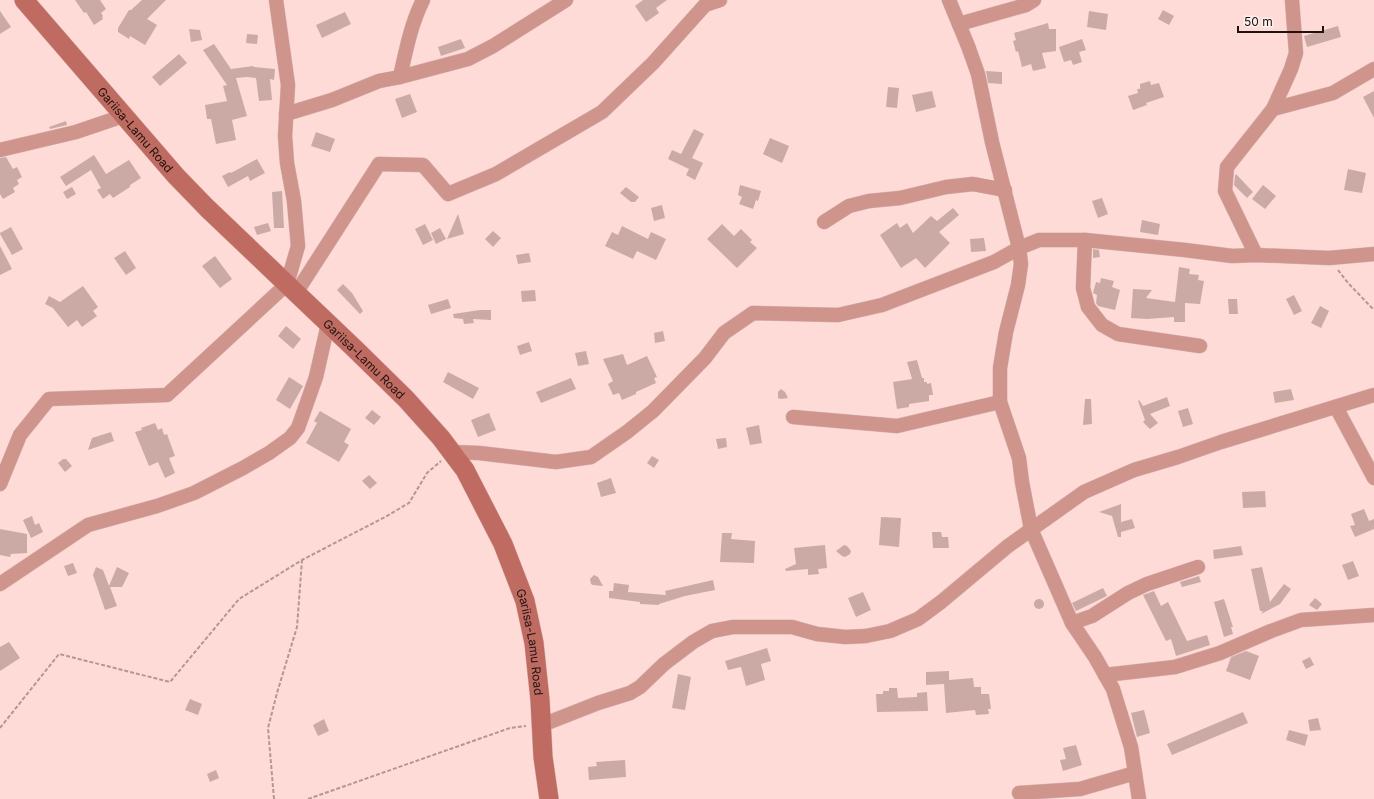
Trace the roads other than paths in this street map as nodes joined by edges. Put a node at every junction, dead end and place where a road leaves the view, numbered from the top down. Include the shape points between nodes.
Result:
1 (24, 0) edge
2 (276, 0) edge
3 (424, 0) edge
4 (566, 0) edge
5 (720, 0) edge
6 (949, 0) edge
7 (1034, 0) edge
8 (1292, 0) edge
9 (960, 24) junction
10 (1374, 69) edge
11 (400, 77) junction
12 (1273, 109) junction
13 (286, 114) junction
14 (123, 116) junction
15 (0, 150) edge
16 (1005, 190) junction
17 (824, 222) dead end
18 (1085, 240) junction
19 (1019, 248) junction
20 (1374, 254) edge
21 (1256, 255) junction
22 (292, 288) junction
23 (328, 324) junction
24 (1200, 346) dead end
25 (1374, 395) edge
26 (1000, 402) junction
27 (1336, 407) junction
28 (794, 416) dead end
29 (453, 452) junction
30 (1374, 478) edge
31 (0, 484) edge
32 (1031, 529) junction
33 (1198, 567) dead end
34 (0, 584) edge
35 (1374, 615) edge
36 (1072, 623) junction
37 (1105, 675) junction
38 (542, 725) junction
39 (1135, 773) junction
40 (1019, 793) dead end
41 (549, 799) edge
42 (1139, 799) edge

1 - 14 street, Gariisa-Lamu Road
2 - 13 street via 288,85
3 - 11 street via 409,36
4 - 11 street via 468,59
5 - 22 street via 705,5 653,63 602,112 496,174 448,194 423,165 379,164
6 - 9 street
7 - 9 street via 1026,5
8 - 12 street via 1296,53
9 - 16 street via 978,74
10 - 12 street via 1333,93
11 - 13 street via 379,81 332,100
12 - 21 street via 1227,167 1225,190
13 - 22 street via 284,136 298,246
14 - 15 street via 76,132
14 - 22 street, Gariisa-Lamu Road via 207,208
16 - 17 street via 973,184 946,187 849,206
16 - 19 street
18 - 19 street via 1039,240
18 - 21 street via 1232,256
18 - 24 street via 1083,288 1088,307 1102,325 1118,334
19 - 26 street via 1021,264 1018,286 1000,368
19 - 29 street via 994,262 882,305 838,315 753,313 724,333 705,358 653,412 591,457 556,462
20 - 21 street via 1329,258
22 - 23 street, Gariisa-Lamu Road
22 - 31 street via 167,395 49,399 20,435
23 - 29 street, Gariisa-Lamu Road via 406,399
23 - 34 street via 316,377 298,428 290,438 243,468 194,493 158,506 88,525
25 - 27 street
26 - 28 street via 897,426
26 - 32 street via 1019,458
27 - 30 street
27 - 32 street via 1134,470 1084,492
29 - 38 street, Gariisa-Lamu Road via 503,544 525,601 534,643
32 - 36 street
32 - 38 street via 924,615 890,631 845,637 817,634 792,627 733,627 712,631 693,642 630,693
33 - 36 street via 1147,584 1092,616
35 - 37 street via 1302,620 1220,653 1175,666
36 - 37 street
37 - 39 street via 1131,747
38 - 41 street, Gariisa-Lamu Road via 543,757
39 - 40 street via 1080,789
39 - 42 street

